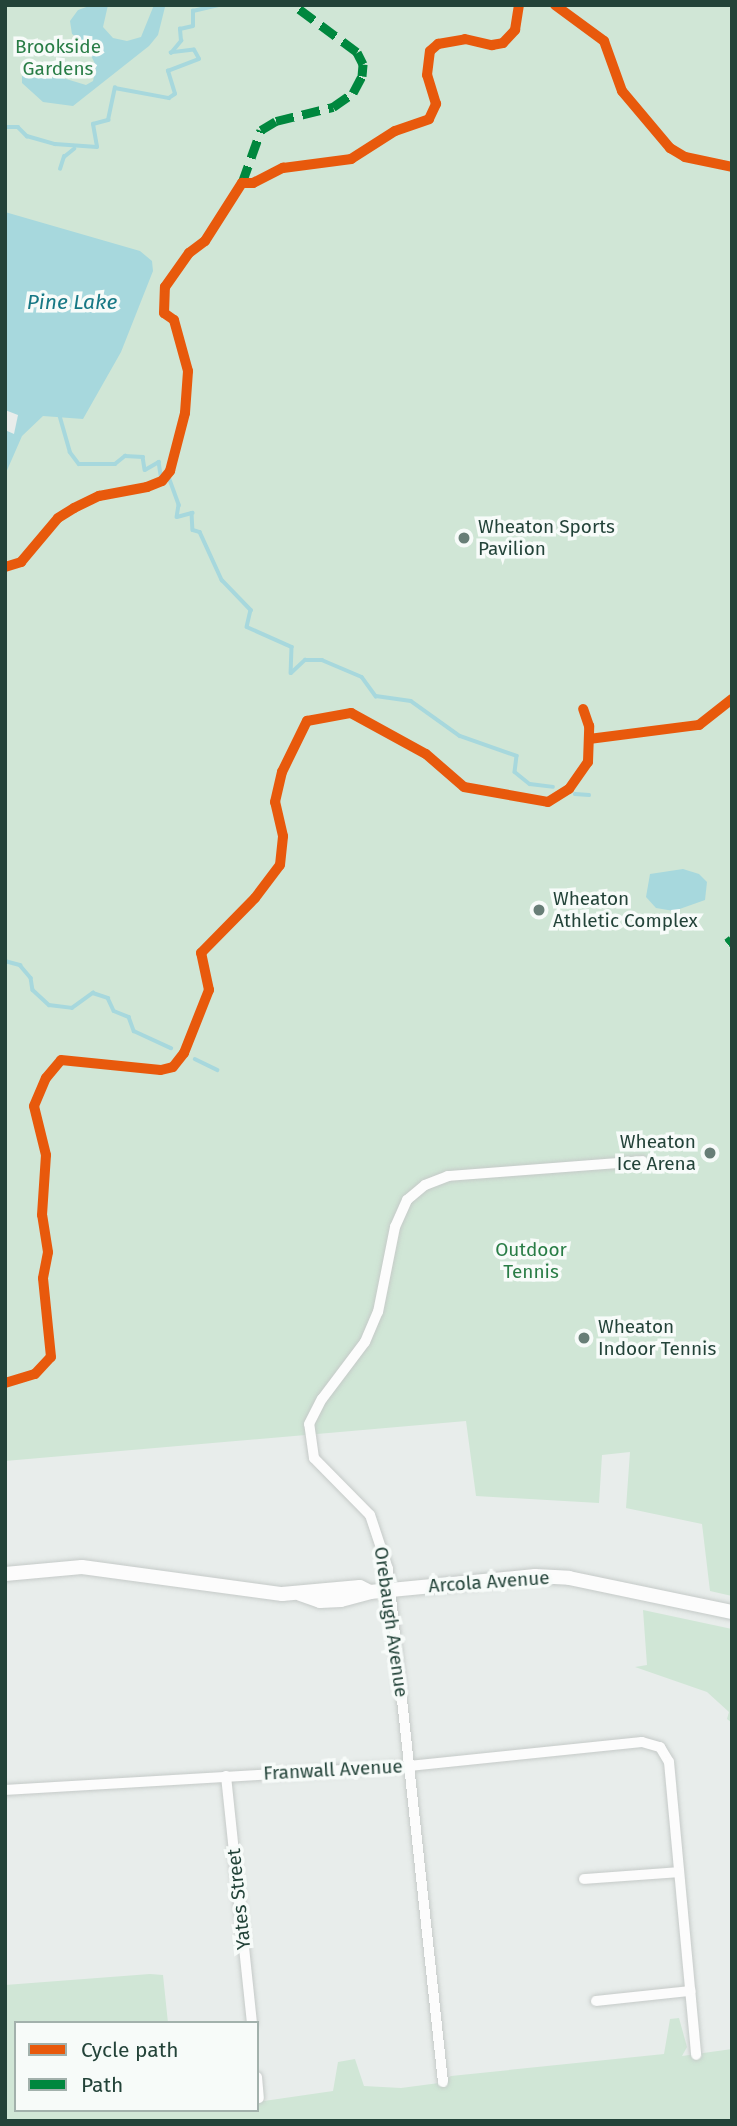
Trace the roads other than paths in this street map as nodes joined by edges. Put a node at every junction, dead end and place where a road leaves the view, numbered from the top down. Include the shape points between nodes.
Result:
1 (642, 1161) dead end
2 (5, 1574) edge
3 (391, 1590) junction
4 (732, 1612) edge
5 (409, 1766) junction
6 (226, 1776) junction
7 (5, 1790) edge
8 (679, 1872) junction
9 (584, 1879) dead end
10 (691, 1991) junction
11 (596, 2001) dead end
12 (252, 2021) edge
13 (696, 2055) dead end
14 (443, 2082) dead end

1 - 3 street, Orebaugh Avenue via 448,1176 425,1185 407,1200 396,1227 378,1312 365,1342 309,1424 314,1458 370,1515 382,1542
2 - 3 street, Arcola Avenue via 101,1568 300,1594 360,1587 370,1592
3 - 4 street, Arcola Avenue via 535,1576 569,1578
3 - 5 street, Orebaugh Avenue
5 - 6 street, Franwall Avenue
5 - 8 street, Franwall Avenue via 642,1742 660,1747 669,1762
5 - 14 street, Orebaugh Avenue
6 - 7 street, Franwall Avenue
6 - 12 street, Yates Street
8 - 9 street
8 - 10 street
10 - 11 street
10 - 13 street

